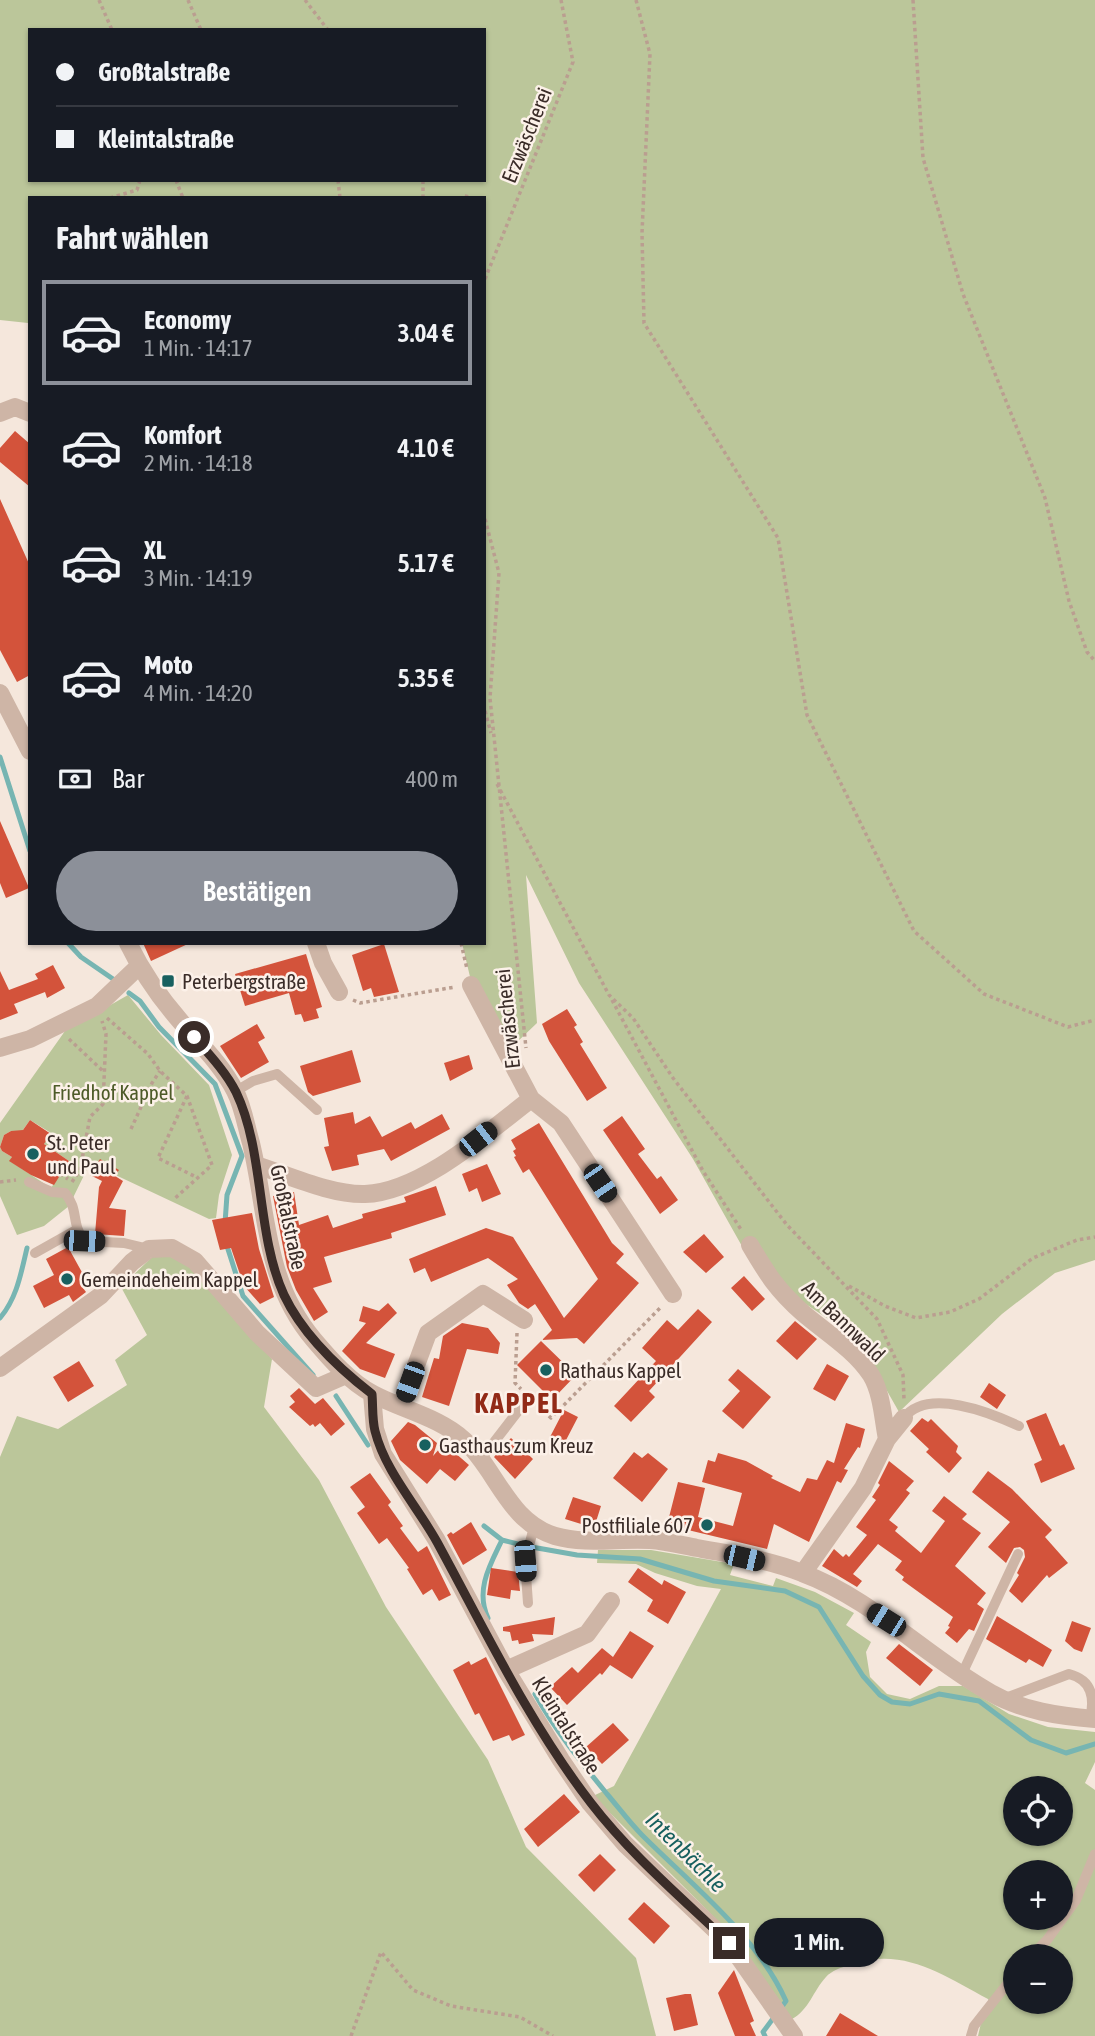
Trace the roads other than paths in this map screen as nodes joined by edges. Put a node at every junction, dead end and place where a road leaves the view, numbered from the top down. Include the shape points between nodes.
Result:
1 (28, 412) edge
2 (0, 413) edge
3 (0, 693) edge
4 (28, 746) edge
5 (129, 945) edge
6 (317, 945) edge
7 (139, 966) junction
8 (471, 985) road end
9 (339, 992) road end
10 (0, 1048) edge
11 (236, 1091) junction
12 (531, 1099) junction
13 (317, 1110) dead end
14 (256, 1165) junction
15 (29, 1182) dead end
16 (76, 1230) junction
17 (750, 1245) road end
18 (149, 1249) junction
19 (35, 1253) dead end
20 (673, 1294) road end
21 (524, 1320) road end
22 (0, 1368) edge
23 (335, 1379) junction
24 (372, 1394) junction
25 (529, 1397) road end
26 (401, 1406) junction
27 (904, 1418) joint
28 (1019, 1426) dead end
29 (887, 1439) junction
30 (481, 1459) junction
31 (532, 1535) junction
32 (1018, 1554) dead end
33 (803, 1573) junction
34 (611, 1601) dead end
35 (527, 1603) dead end
36 (506, 1670) junction
37 (962, 1674) junction
38 (1003, 1699) junction
39 (1093, 1719) edge
40 (1095, 1854) edge
41 (1043, 1944) edge
42 (1003, 1989) edge
43 (790, 2030) edge
44 (971, 2036) edge

1 - 2 street via 15,407
3 - 4 street
5 - 7 street, Großtalstraße
6 - 9 street
7 - 10 street via 97,1006 30,1039
7 - 11 street, Großtalstraße
8 - 12 street
11 - 13 lane via 277,1074
11 - 14 street, Großtalstraße
12 - 14 street via 461,1153 400,1187 366,1194 348,1192
12 - 20 street via 561,1123
14 - 23 street, Großtalstraße via 282,1292
15 - 16 lane via 65,1193
16 - 18 lane via 84,1241
16 - 19 lane
17 - 29 street, Am Bannwald via 772,1282 872,1376
18 - 22 street via 100,1296
18 - 23 street via 172,1248 195,1261 257,1333 316,1388
21 - 26 street via 483,1294 450,1317 428,1333
23 - 24 street, Großtalstraße
24 - 26 street, Großtalstraße
24 - 36 street, Kleintalstraße via 383,1454 436,1539
25 - 30 lane
26 - 30 street, Großtalstraße via 443,1425 464,1439
27 - 28 lane via 910,1410 928,1405 960,1405
27 - 29 street
29 - 33 street via 863,1488
30 - 31 street, Großtalstraße
31 - 33 street, Großtalstraße via 651,1540
31 - 35 lane via 525,1559
32 - 37 lane
33 - 37 street, Großtalstraße via 886,1620
34 - 36 street via 587,1634
36 - 43 street, Kleintalstraße via 590,1802 625,1844 729,1943
37 - 38 street, Großtalstraße
38 - 39 street, Großtalstraße via 1056,1716
38 - 39 lane via 1069,1674 1091,1688
40 - 41 lane via 1076,1900
42 - 44 lane

